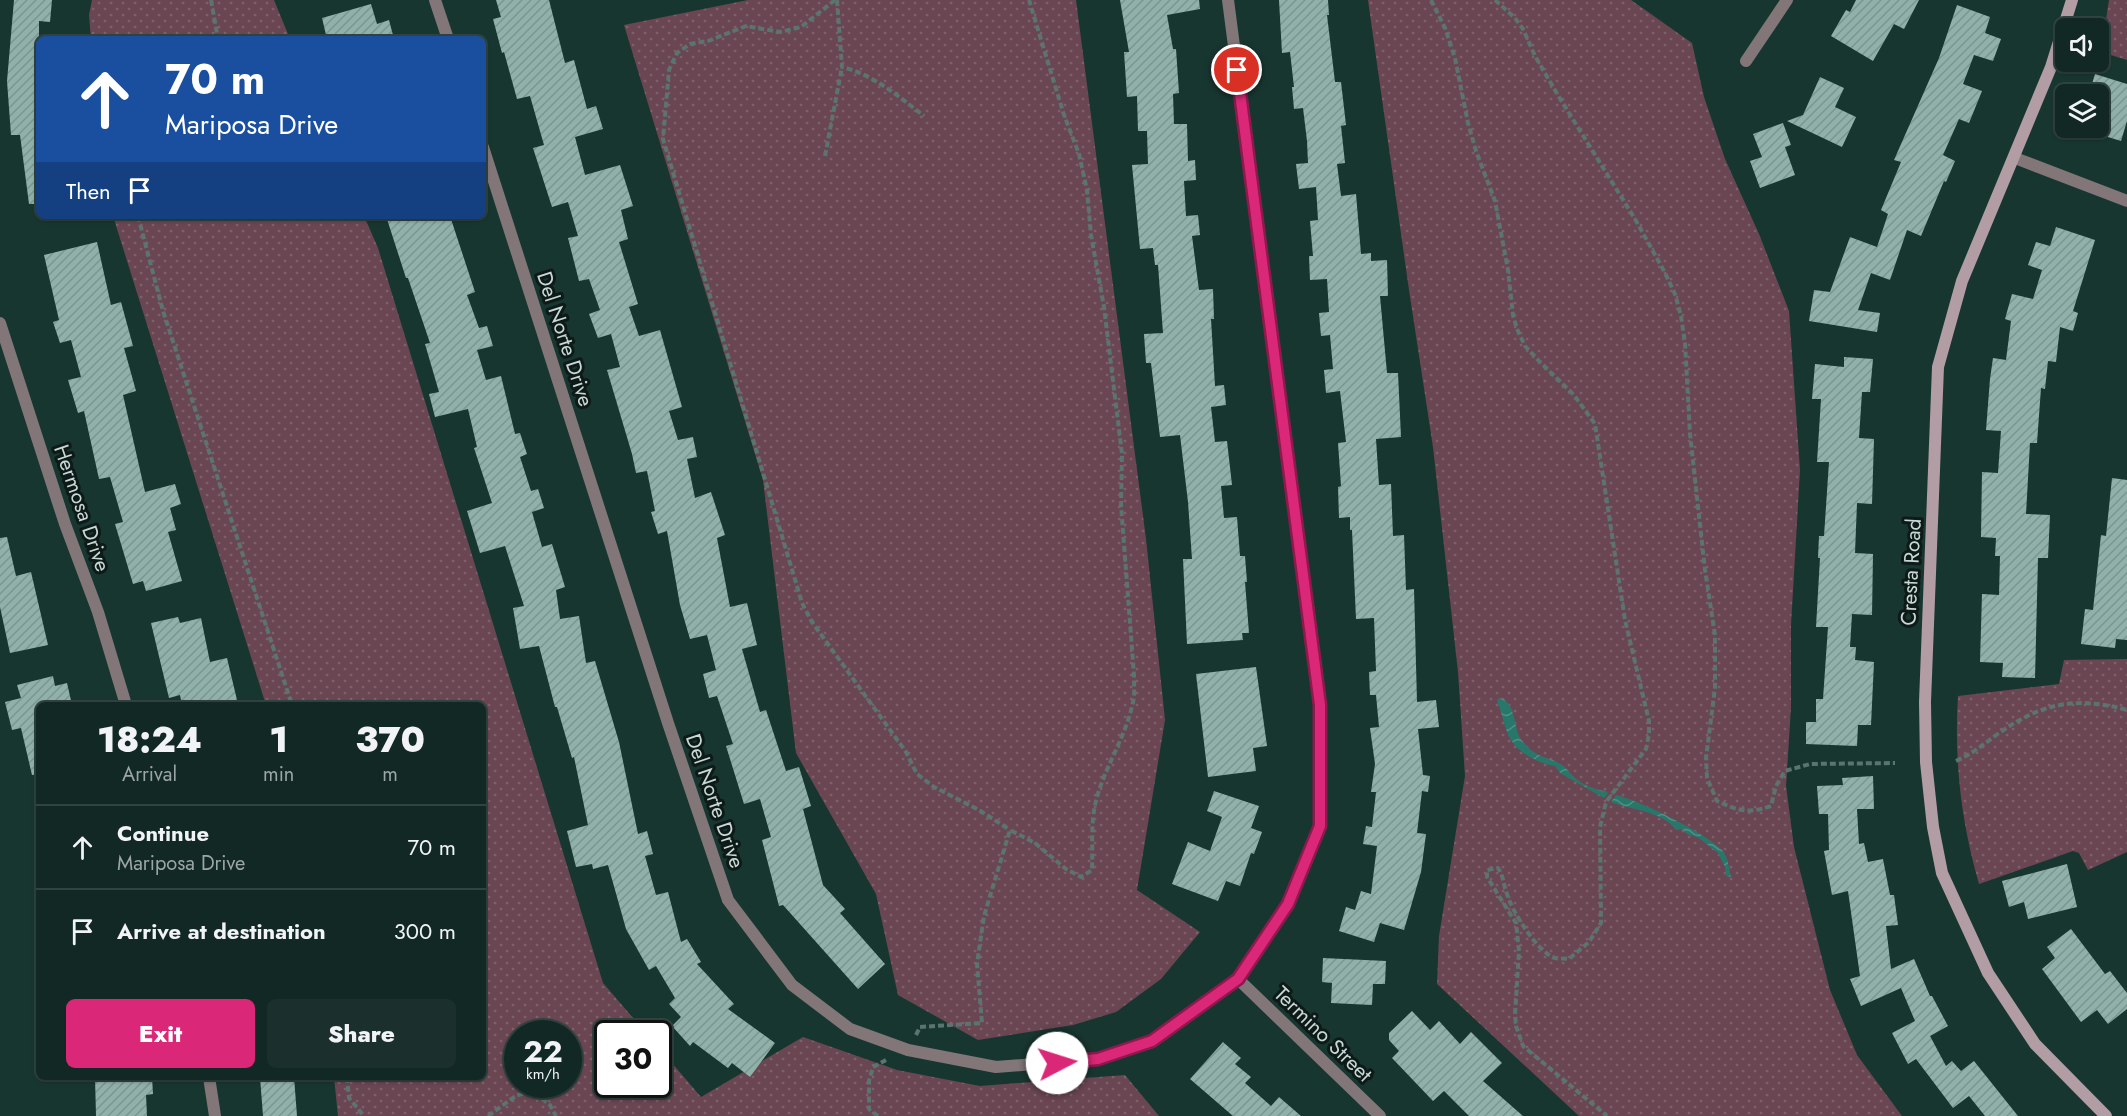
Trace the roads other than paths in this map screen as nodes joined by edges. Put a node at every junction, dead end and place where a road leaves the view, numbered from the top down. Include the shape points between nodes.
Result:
1 (435, 0) edge
2 (1228, 0) edge
3 (1787, 0) edge
4 (2072, 0) edge
5 (447, 36) edge
6 (1746, 61) dead end
7 (486, 156) edge
8 (2015, 158) junction
9 (2127, 201) edge
10 (0, 323) edge
11 (125, 702) edge
12 (1238, 979) junction
13 (209, 1080) edge
14 (215, 1116) edge
15 (1380, 1116) edge
16 (2106, 1116) edge

1 - 5 street
2 - 12 street via 1320,705 1320,826 1288,904
3 - 6 street
4 - 8 street, Cresta Road
7 - 12 street, Del Norte Drive via 728,900 792,986 850,1029 904,1048 996,1068 1098,1059 1152,1041
8 - 9 street
8 - 16 street, Cresta Road via 1962,281 1938,367 1926,762 1942,873 1988,973 2036,1044
10 - 11 street, Hermosa Drive
12 - 15 street, Termino Street
13 - 14 street

